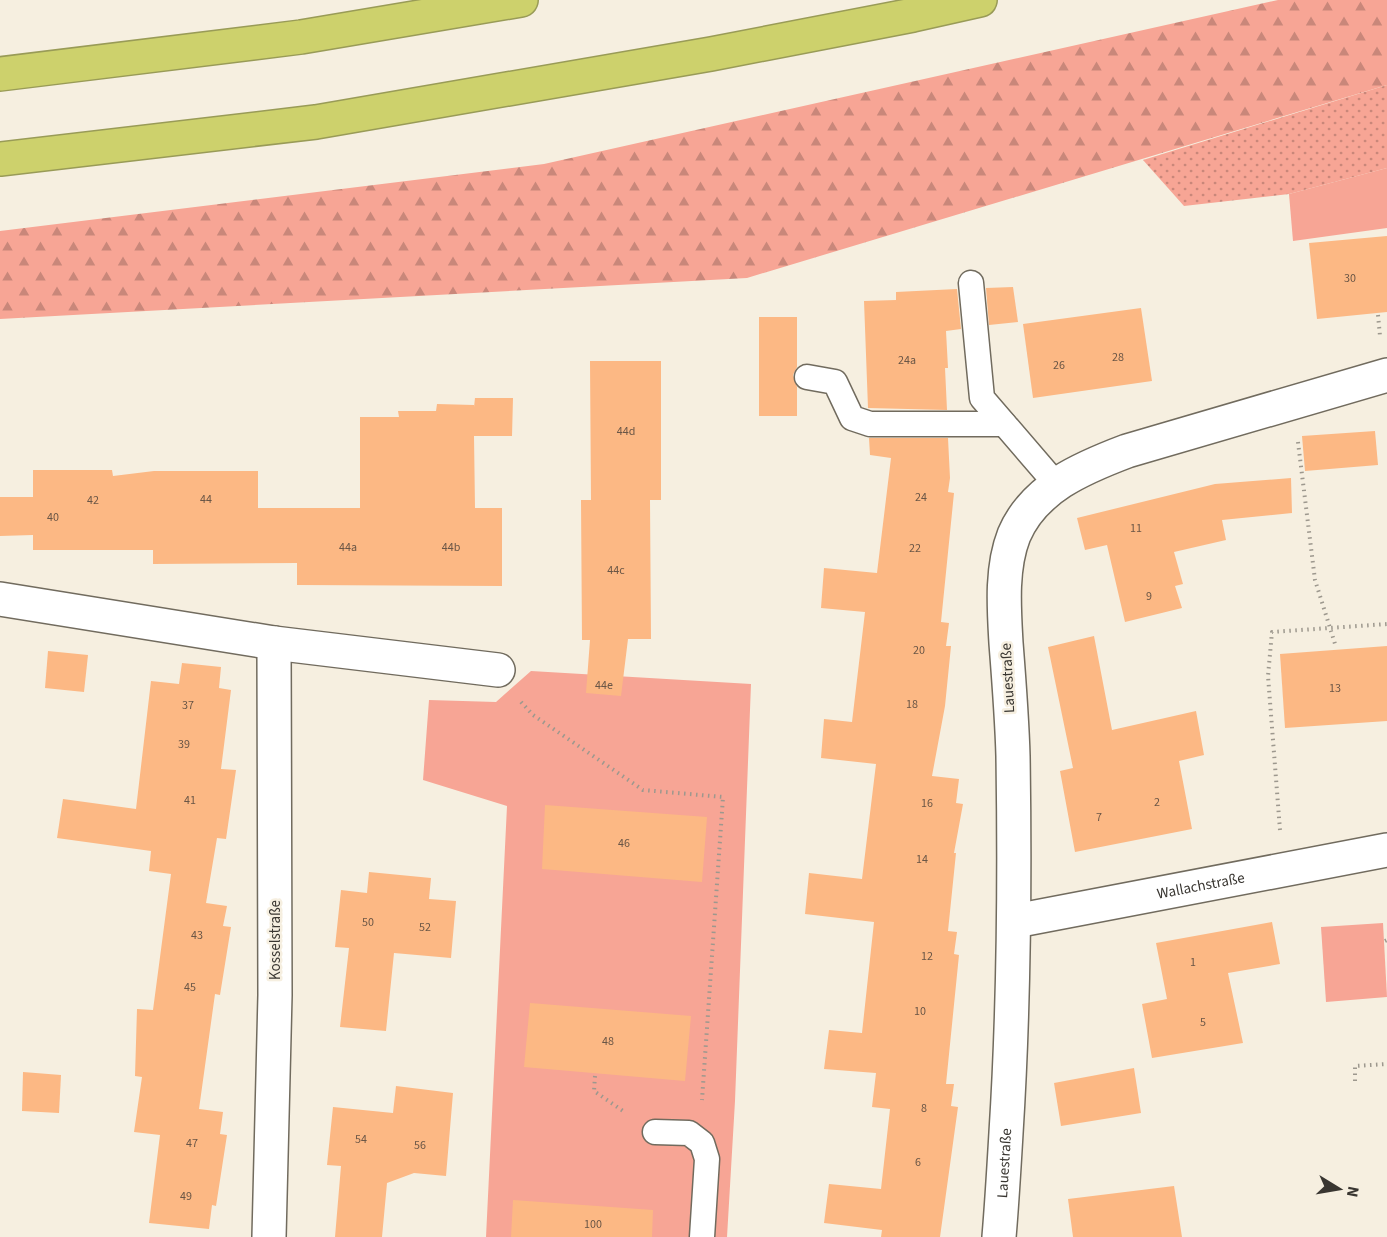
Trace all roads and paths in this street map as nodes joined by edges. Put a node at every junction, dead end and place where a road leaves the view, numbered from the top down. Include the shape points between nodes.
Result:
1 (521, 0) edge
2 (980, 0) edge
3 (0, 74) edge
4 (0, 159) edge
5 (970, 283) dead end
6 (1387, 375) edge
7 (807, 377) dead end
8 (1292, 402) junction
9 (1004, 424) junction
10 (1056, 484) junction
11 (0, 599) edge
12 (1387, 624) edge
13 (1330, 627) junction
14 (274, 643) junction
15 (1336, 647) dead end
16 (498, 669) dead end
17 (533, 715) dead end
18 (1387, 850) edge
19 (1283, 870) junction
20 (1015, 921) junction
21 (1387, 1064) edge
22 (595, 1076) dead end
23 (1355, 1081) dead end
24 (655, 1132) joint
25 (689, 1133) junction
26 (269, 1237) edge
27 (702, 1237) edge
28 (999, 1237) edge

1 - 3 highway via 301,37
2 - 4 highway via 711,54 316,122
5 - 9 lane via 982,398
6 - 8 street, Lauestraße
7 - 9 lane via 835,382 852,418 870,424
8 - 10 street, Lauestraße via 1127,451
8 - 13 path via 1315,580
9 - 10 lane
10 - 20 street, Lauestraße via 1030,508 1014,536 1006,570
11 - 14 street
12 - 13 path
13 - 15 path
13 - 19 path via 1272,632 1268,676
14 - 16 street
14 - 26 street, Kosselstraße via 275,994
17 - 25 path via 643,790 723,797 701,1117
18 - 19 street, Wallachstraße
19 - 20 street, Wallachstraße
20 - 28 street, Lauestraße
21 - 23 path via 1355,1066
22 - 24 path via 594,1091
24 - 25 lane
25 - 27 lane via 702,1143 707,1159

